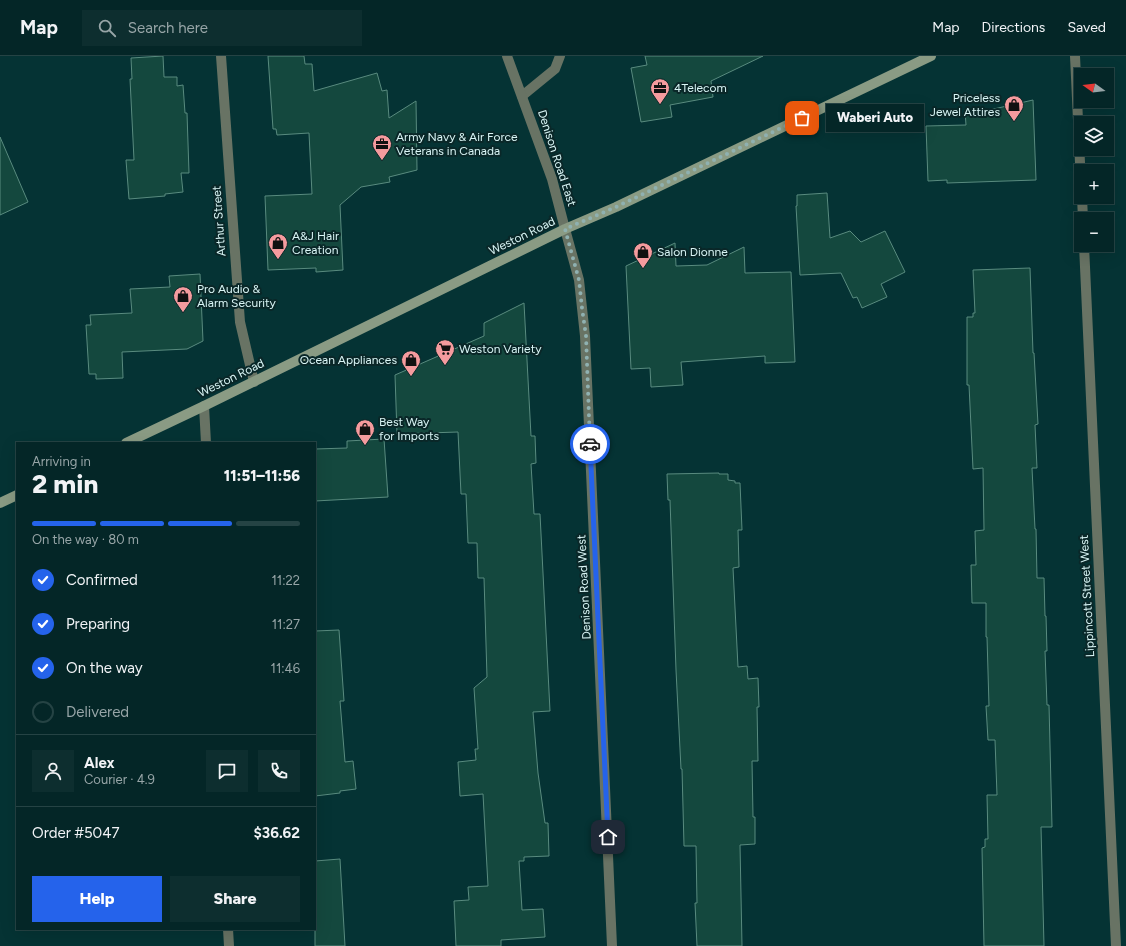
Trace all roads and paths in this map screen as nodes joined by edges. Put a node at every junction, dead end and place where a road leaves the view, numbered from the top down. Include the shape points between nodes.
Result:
1 (221, 56) edge
2 (507, 56) edge
3 (560, 56) edge
4 (931, 56) edge
5 (1075, 56) edge
6 (522, 96) junction
7 (1080, 164) edge
8 (565, 229) junction
9 (1084, 252) edge
10 (254, 382) junction
11 (204, 406) junction
12 (128, 442) edge
13 (206, 442) edge
14 (16, 495) edge
15 (0, 503) edge
16 (228, 930) edge
17 (229, 946) edge
18 (612, 946) edge
19 (1116, 946) edge

1 - 10 street, Arthur Street via 240,322
2 - 6 street, Denison Road East
3 - 6 street via 555,69
4 - 8 main road, Weston Road
5 - 7 street
6 - 8 street, Denison Road East via 552,179
8 - 10 main road, Weston Road
8 - 18 street, Denison Road West via 579,280 586,336
9 - 19 street, Lippincott Street West
10 - 11 main road, Weston Road
11 - 12 main road, Weston Road
11 - 13 street
14 - 15 main road
16 - 17 street

